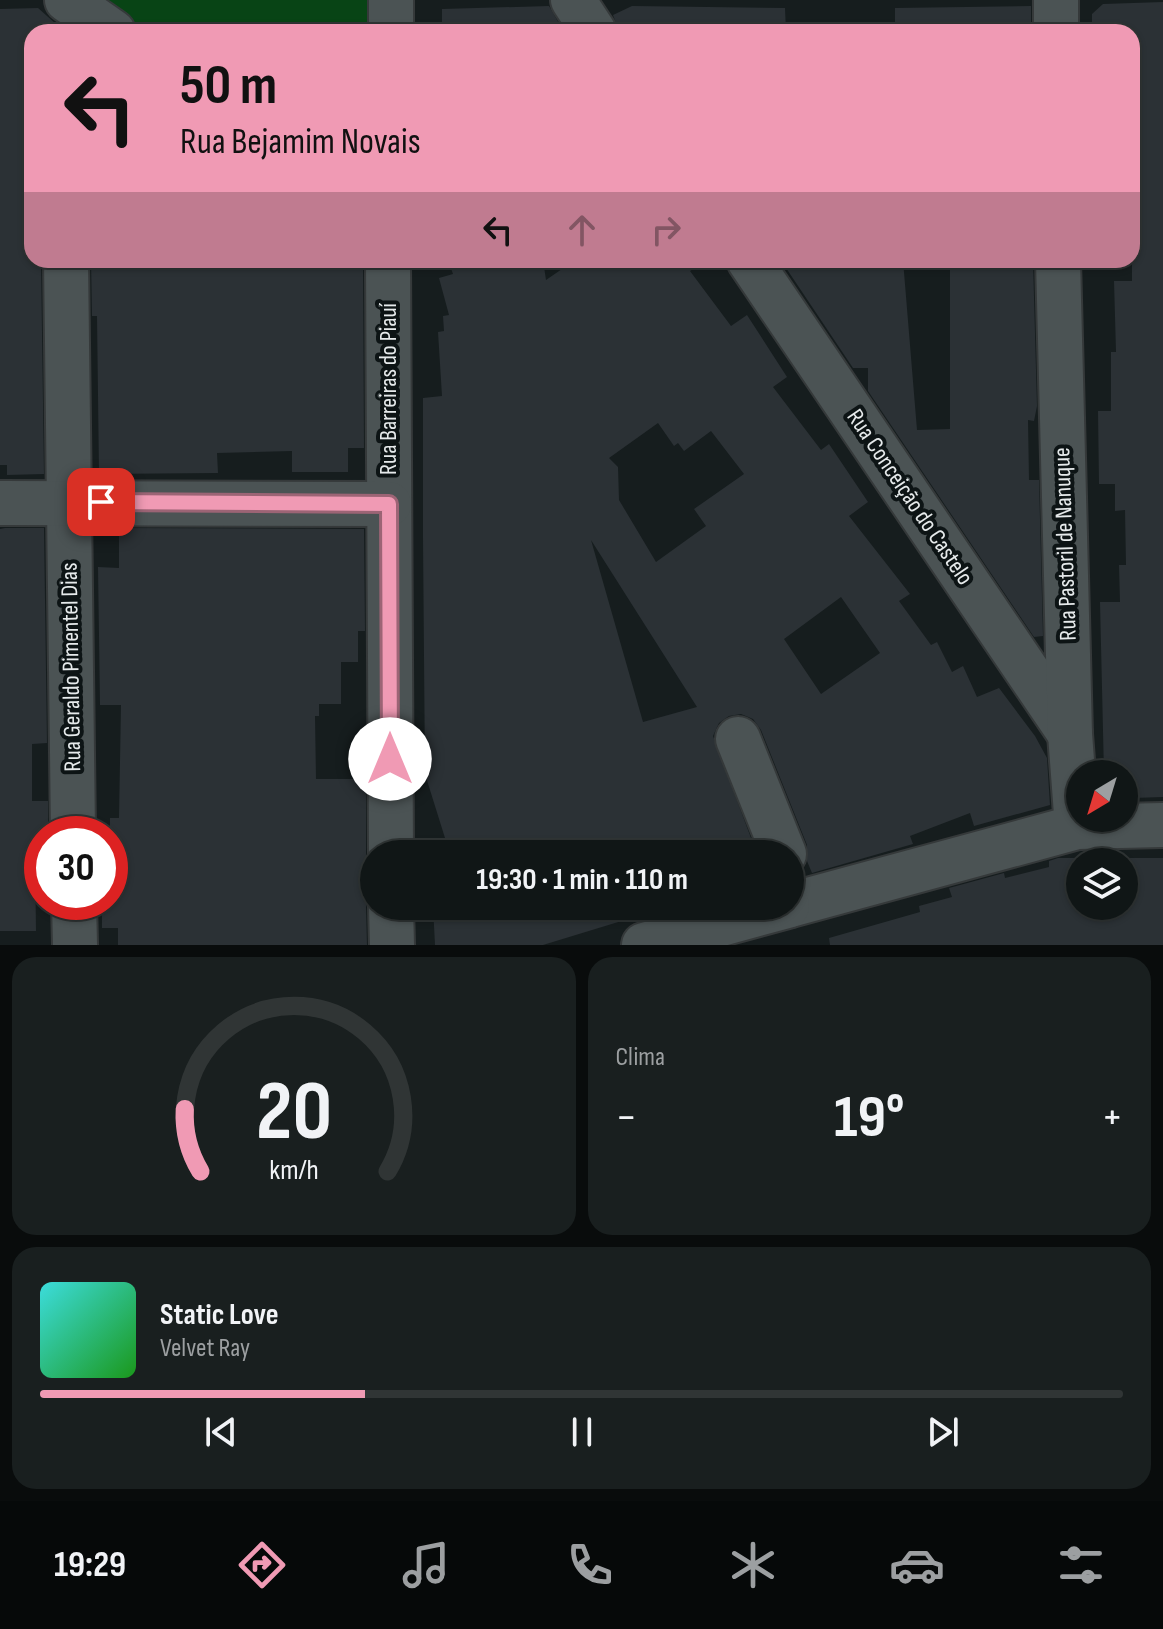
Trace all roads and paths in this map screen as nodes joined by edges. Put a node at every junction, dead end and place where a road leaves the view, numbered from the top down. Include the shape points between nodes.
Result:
1 (65, 0) edge
2 (391, 0) edge
3 (573, 0) edge
4 (1056, 0) edge
5 (64, 24) edge
6 (101, 24) edge
7 (391, 24) edge
8 (589, 24) edge
9 (1056, 24) edge
10 (66, 268) edge
11 (388, 268) edge
12 (754, 268) edge
13 (1058, 268) edge
14 (69, 501) junction
15 (0, 503) edge
16 (389, 504) junction
17 (1070, 734) junction
18 (738, 739) dead end
19 (1072, 760) edge
20 (73, 816) edge
21 (1163, 825) edge
22 (1138, 826) edge
23 (1066, 830) edge
24 (391, 840) edge
25 (778, 840) edge
26 (804, 892) edge
27 (74, 920) edge
28 (391, 920) edge
29 (718, 920) edge
30 (75, 945) edge
31 (392, 945) edge
32 (644, 945) edge

1 - 5 street
1 - 6 street
2 - 7 street
3 - 8 street
4 - 9 street
10 - 14 street, Rua Geraldo Pimentel Dias
11 - 16 street, Rua Barreiras do Piauí
12 - 17 street, Rua Conceição do Castelo
13 - 17 street, Rua Pastoril de Nanuque
14 - 15 street
14 - 16 street
14 - 20 street, Rua Geraldo Pimentel Dias
16 - 24 street, Rua Barreiras do Piauí
17 - 19 street, Rua Pastoril de Nanuque
18 - 25 street
21 - 22 street
23 - 26 street
27 - 30 street
28 - 31 street
29 - 32 street

